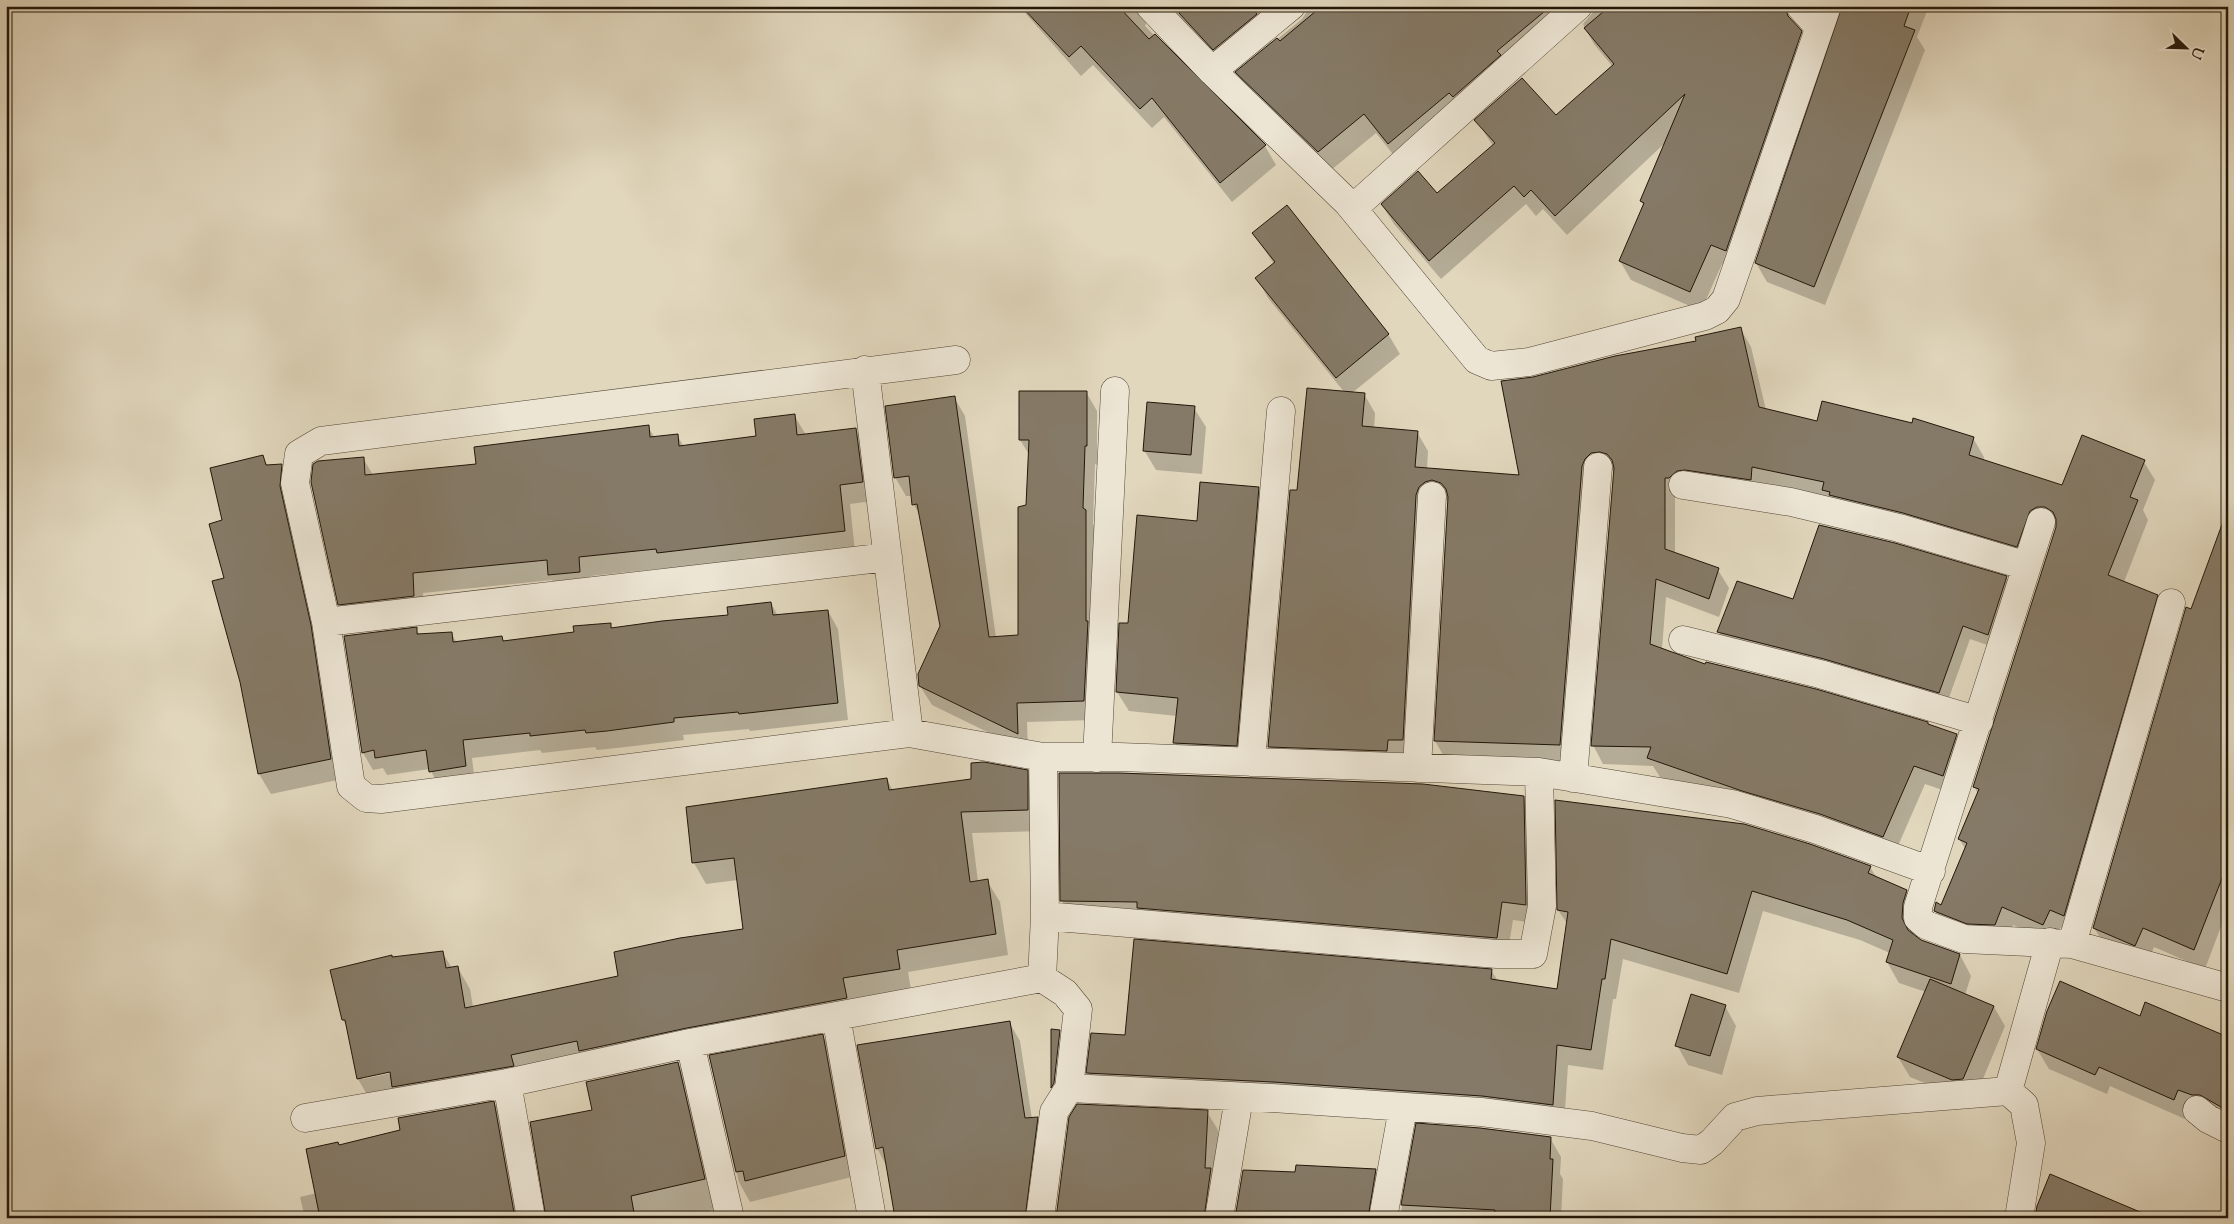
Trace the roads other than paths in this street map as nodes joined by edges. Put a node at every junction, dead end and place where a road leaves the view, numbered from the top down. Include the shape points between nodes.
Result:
1 (1150, 6) edge
2 (1291, 6) edge
3 (1578, 6) edge
4 (1800, 6) edge
5 (1823, 16) edge
6 (1212, 71) junction
7 (1348, 203) junction
8 (956, 360) dead end
9 (865, 370) junction
10 (1115, 391) dead end
11 (1281, 411) dead end
12 (1598, 467) dead end
13 (1683, 485) dead end
14 (1432, 496) dead end
15 (2041, 522) dead end
16 (888, 557) junction
17 (2027, 566) junction
18 (2171, 604) dead end
19 (326, 622) junction
20 (1683, 640) dead end
21 (1979, 721) junction
22 (909, 733) junction
23 (1044, 757) junction
24 (1097, 758) junction
25 (1251, 762) junction
26 (1417, 768) junction
27 (1540, 772) junction
28 (1572, 778) junction
29 (1931, 871) junction
30 (1045, 916) junction
31 (2061, 943) junction
32 (1042, 978) junction
33 (2228, 988) edge
34 (836, 1016) junction
35 (690, 1042) junction
36 (507, 1082) junction
37 (1069, 1088) junction
38 (2008, 1091) junction
39 (1239, 1098) junction
40 (1404, 1108) junction
41 (2196, 1110) dead end
42 (305, 1118) dead end
43 (2228, 1129) edge
44 (530, 1218) edge
45 (730, 1218) edge
46 (872, 1218) edge
47 (1040, 1218) edge
48 (1219, 1218) edge
49 (1384, 1218) edge
50 (2019, 1218) edge

1 - 6 street
2 - 6 street
3 - 7 street via 1360,202
4 - 5 street
5 - 7 street via 1726,299 1717,310 1705,316 1529,362 1484,364 1477,360
6 - 7 street
8 - 9 street
9 - 16 street
9 - 19 street via 321,441 299,454 295,483
10 - 24 street
11 - 25 street
12 - 28 street
13 - 17 street via 1791,502 1899,528
14 - 26 street
15 - 17 street
16 - 19 street
16 - 22 street
17 - 21 street
18 - 31 street
19 - 22 street via 351,786 366,798 380,799
20 - 21 street via 1820,674
21 - 29 street
22 - 23 street
23 - 24 street
23 - 30 street
24 - 25 street
25 - 26 street
26 - 27 street
27 - 28 street
27 - 30 street via 1542,906 1533,954 1498,954
28 - 29 street via 1732,804 1815,829
29 - 31 street via 1918,907 1918,918 1926,925 1964,939
30 - 32 street
31 - 33 street
31 - 38 street
32 - 34 street
32 - 37 street via 1065,993 1078,1009
34 - 35 street
34 - 46 street
35 - 36 street
35 - 45 street
36 - 42 street
36 - 44 street
37 - 39 street
37 - 47 street via 1054,1112
38 - 40 street via 1757,1111 1735,1117 1701,1150 1592,1126 1481,1112
38 - 50 street via 2024,1105 2031,1142
39 - 40 street
39 - 48 street
40 - 49 street
41 - 43 street

